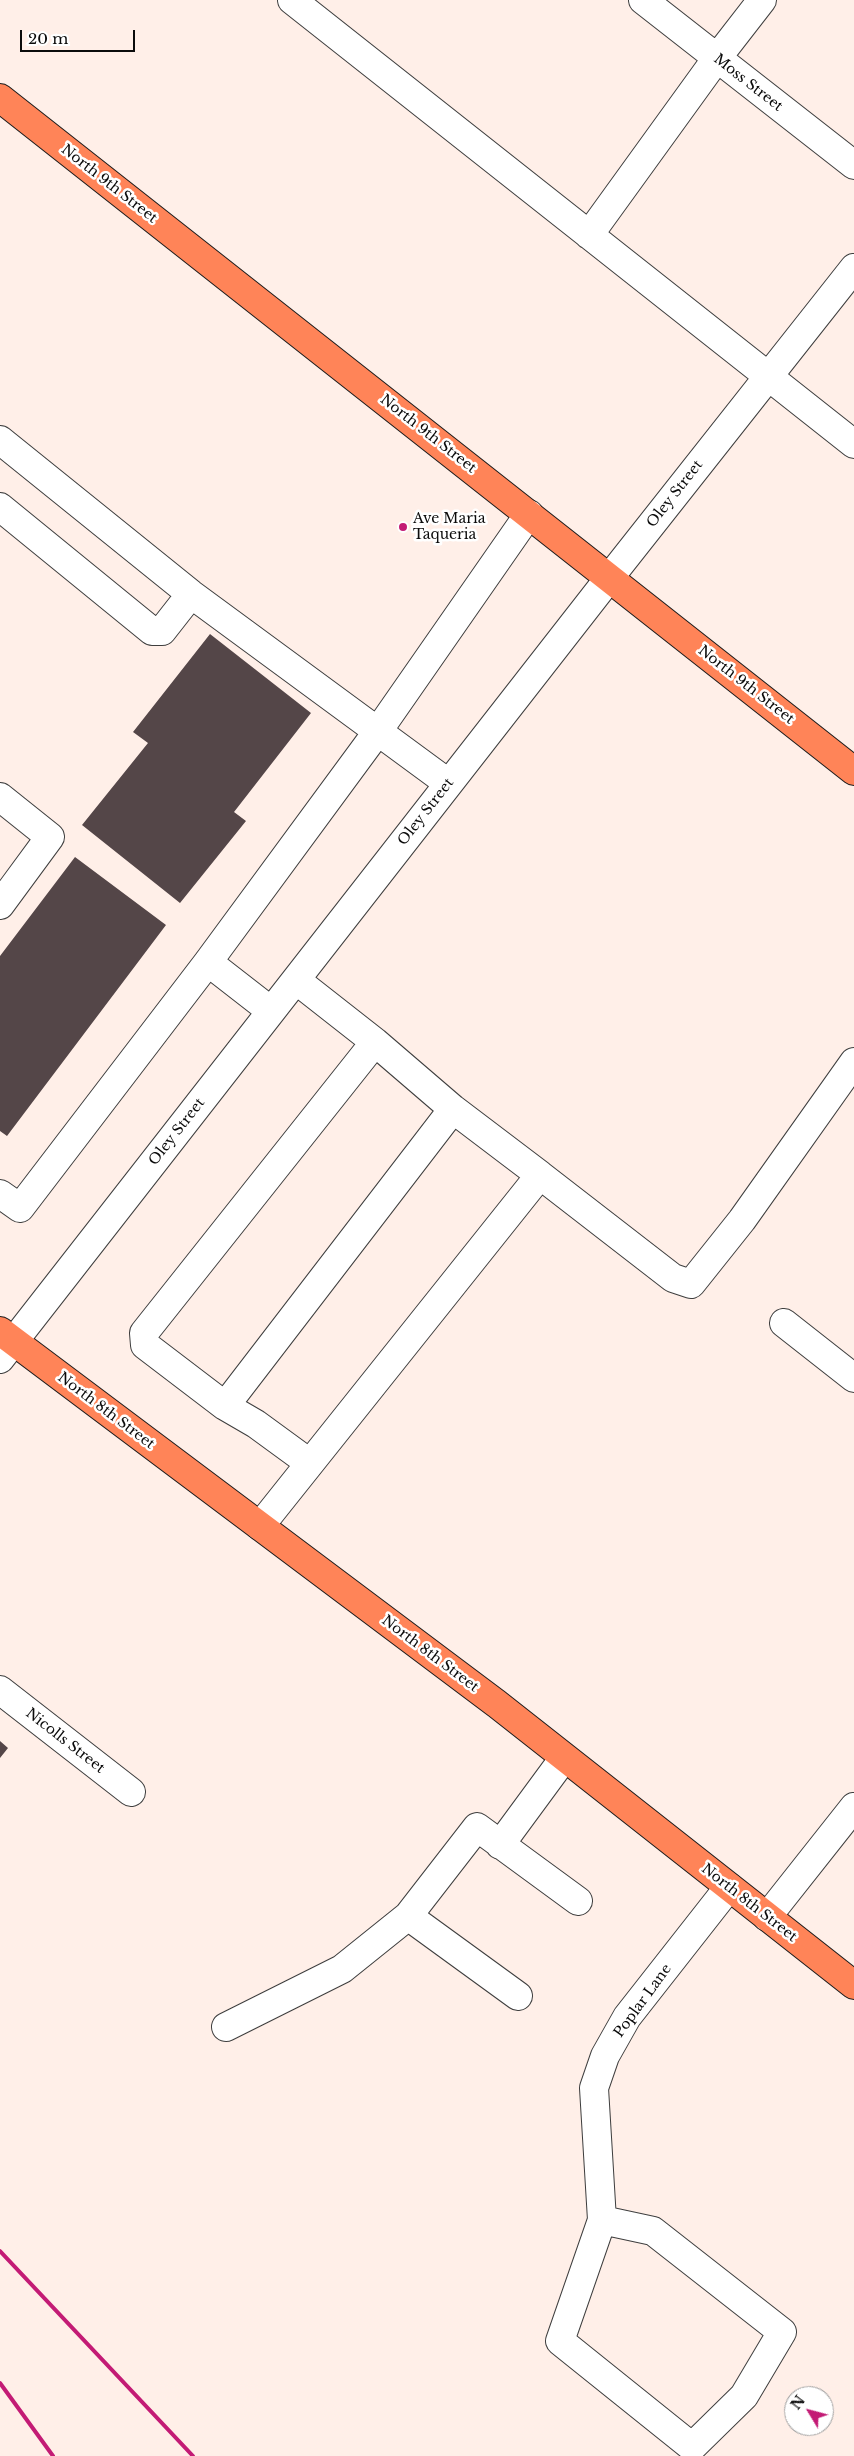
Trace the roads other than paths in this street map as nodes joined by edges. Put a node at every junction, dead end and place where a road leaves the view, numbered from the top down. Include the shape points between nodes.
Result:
1 (292, 0) edge
2 (643, 0) edge
3 (762, 0) edge
4 (716, 58) junction
5 (0, 98) edge
6 (854, 165) edge
7 (589, 235) junction
8 (854, 268) edge
9 (768, 376) junction
10 (0, 440) edge
11 (854, 444) edge
12 (0, 507) edge
13 (529, 514) junction
14 (610, 577) junction
15 (191, 594) junction
16 (378, 731) junction
17 (854, 771) edge
18 (448, 783) junction
19 (0, 798) edge
20 (0, 905) edge
21 (208, 962) junction
22 (296, 980) junction
23 (271, 1011) junction
24 (375, 1042) junction
25 (854, 1062) edge
26 (453, 1109) junction
27 (540, 1174) junction
28 (0, 1194) edge
29 (784, 1324) dead end
30 (4, 1344) edge
31 (854, 1378) edge
32 (225, 1406) junction
33 (308, 1462) junction
34 (260, 1526) junction
35 (0, 1690) edge
36 (564, 1758) junction
37 (131, 1792) dead end
38 (854, 1807) edge
39 (500, 1844) junction
40 (729, 1887) junction
41 (578, 1901) dead end
42 (408, 1916) junction
43 (767, 1917) junction
44 (854, 1985) edge
45 (518, 1996) dead end
46 (226, 2027) dead end
47 (602, 2220) junction

1 - 7 street
2 - 4 street, Moss Street
3 - 4 street
4 - 6 street, Moss Street
4 - 7 street
5 - 13 main road, North 9th Street
7 - 9 street
8 - 9 street, Oley Street
9 - 11 street
9 - 14 street, Oley Street
10 - 15 street
12 - 15 street via 152,631 162,631
13 - 14 main road, North 9th Street
13 - 16 street
14 - 17 main road, North 9th Street
14 - 18 street, Oley Street
15 - 16 street
16 - 18 street
16 - 21 street
18 - 22 street, Oley Street
19 - 20 street via 50,837
21 - 23 street
21 - 28 street via 20,1208
22 - 23 street, Oley Street
22 - 24 street
23 - 30 street, Oley Street
24 - 26 street
24 - 32 street via 144,1333 145,1345
25 - 27 street via 742,1220 691,1284 673,1278
26 - 27 street
26 - 32 street
27 - 33 street
29 - 31 street
30 - 34 main road, North 8th Street
32 - 33 street
33 - 34 street
34 - 36 main road, North 8th Street
35 - 37 street, Nicolls Street
36 - 39 street
36 - 40 main road, North 8th Street
38 - 43 street
39 - 41 street
39 - 42 street via 477,1827
40 - 43 main road, North 8th Street
40 - 47 street, Poplar Lane via 627,2017 605,2056 594,2088
42 - 45 street
42 - 46 street via 342,1969
43 - 44 main road, North 8th Street
47 - 47 street via 653,2231 782,2332 744,2396 692,2447 560,2341

